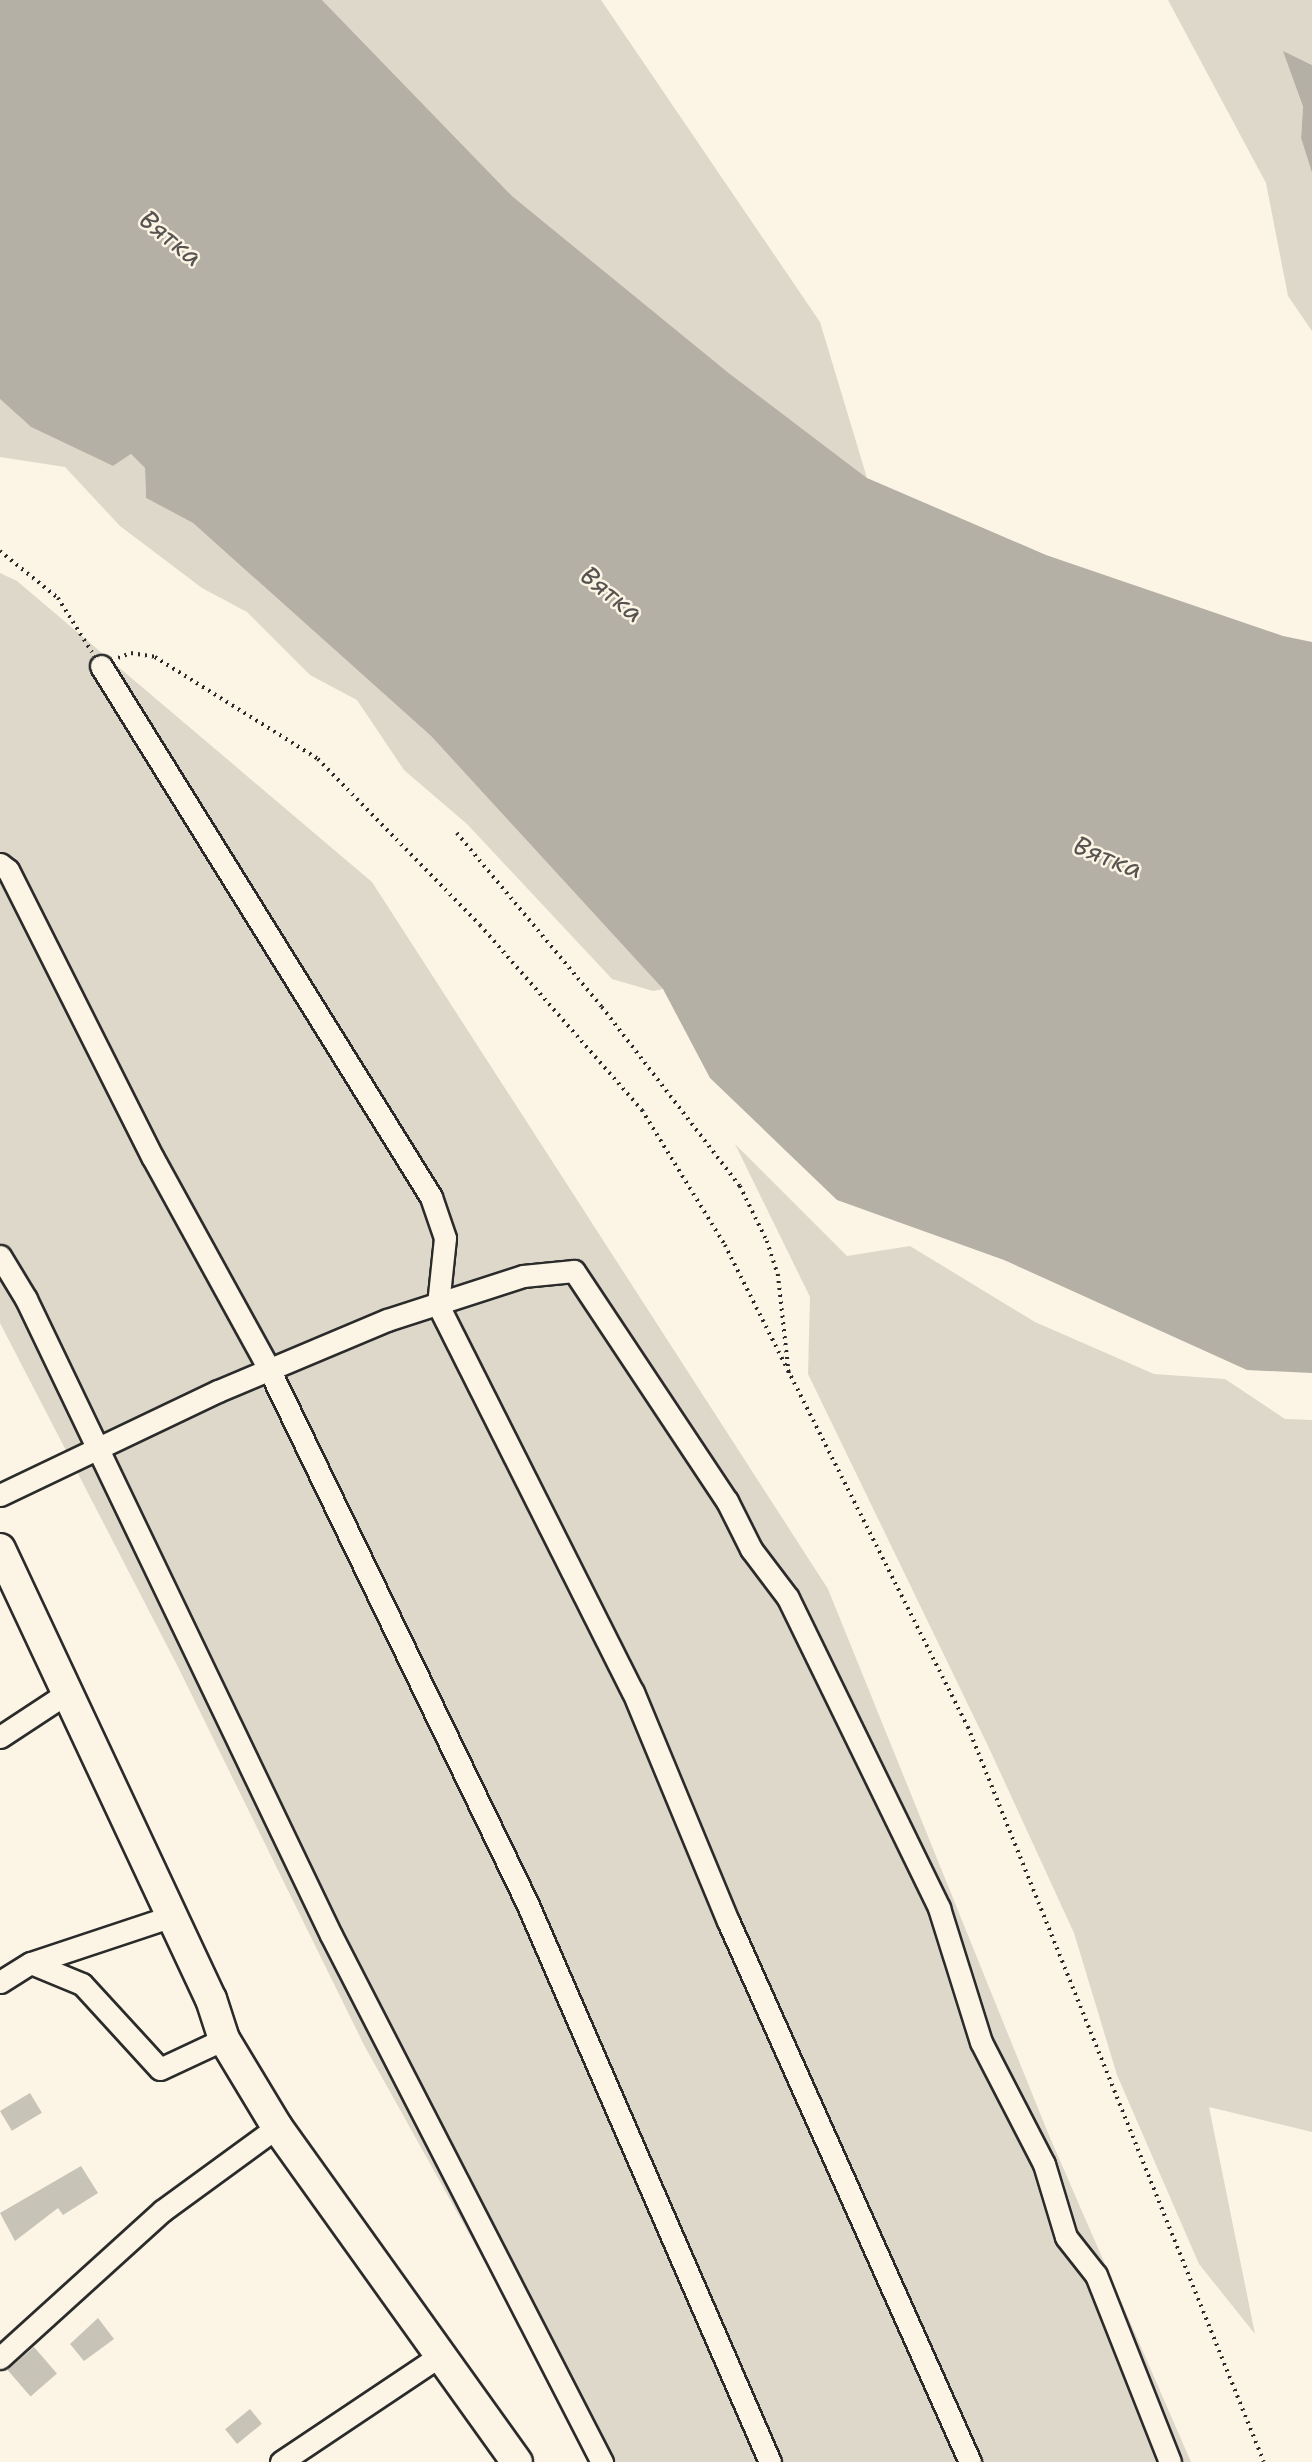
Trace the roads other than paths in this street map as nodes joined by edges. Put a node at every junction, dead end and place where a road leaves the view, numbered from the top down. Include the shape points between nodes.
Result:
1 (101, 666) road end
2 (0, 864) edge
3 (0, 1256) edge
4 (438, 1305) junction
5 (269, 1369) junction
6 (95, 1450) junction
7 (0, 1495) edge
8 (0, 1549) edge
9 (67, 1693) junction
10 (0, 1737) edge
11 (172, 1916) junction
12 (30, 1963) junction
13 (0, 1982) edge
14 (224, 2039) junction
15 (277, 2127) junction
16 (441, 2355) junction
17 (0, 2358) edge
18 (281, 2462) edge
19 (517, 2462) edge
20 (602, 2462) edge
21 (770, 2462) edge
22 (970, 2462) edge
23 (1170, 2462) edge

1 - 4 street via 431,1197 445,1238
2 - 5 street via 8,870 153,1158
3 - 6 street via 26,1299
4 - 5 street via 387,1320
4 - 22 street via 633,1692 728,1921
4 - 23 street via 523,1276 574,1271 727,1501 751,1549 788,1598 939,1908 981,2042 1044,2164 1066,2237 1096,2275
5 - 6 street
5 - 21 street via 527,1903
6 - 7 street
6 - 20 street via 331,1935
8 - 9 street
9 - 10 street
9 - 11 street
11 - 12 street
11 - 14 street
12 - 13 street
12 - 14 street via 82,1984 160,2069
14 - 15 street
15 - 16 street
15 - 17 street via 162,2211
16 - 18 street
16 - 19 street

